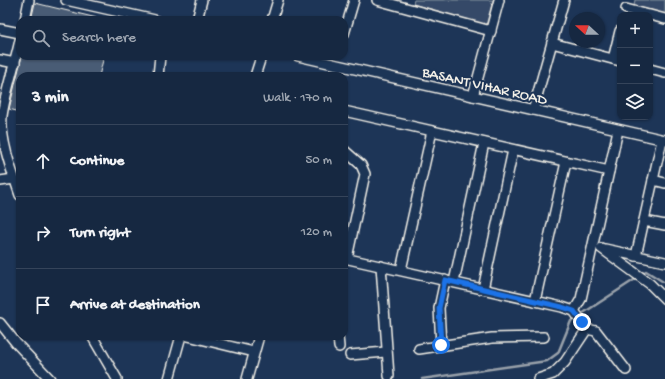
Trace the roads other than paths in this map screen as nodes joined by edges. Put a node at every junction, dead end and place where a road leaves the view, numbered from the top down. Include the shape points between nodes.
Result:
1 (29, 0) edge
2 (66, 0) edge
3 (202, 0) edge
4 (278, 0) edge
5 (354, 0) edge
6 (377, 0) edge
7 (499, 0) edge
8 (564, 0) edge
9 (407, 4) edge
10 (626, 8) edge
11 (639, 12) edge
12 (26, 16) edge
13 (137, 16) edge
14 (198, 16) edge
15 (273, 16) edge
16 (653, 16) edge
17 (665, 19) edge
18 (348, 20) edge
19 (0, 29) edge
20 (491, 31) junction
21 (16, 32) edge
22 (552, 42) junction
23 (618, 48) edge
24 (16, 58) edge
25 (0, 60) edge
26 (160, 60) edge
27 (262, 60) edge
28 (337, 60) edge
29 (616, 60) edge
30 (15, 63) junction
31 (653, 70) edge
32 (158, 72) edge
33 (257, 72) edge
34 (665, 73) edge
35 (4, 91) edge
36 (473, 96) junction
37 (533, 110) junction
38 (348, 112) edge
39 (1, 121) edge
40 (618, 130) junction
41 (432, 131) junction
42 (664, 140) edge
43 (484, 143) junction
44 (513, 150) junction
45 (4, 153) edge
46 (348, 154) edge
47 (566, 162) junction
48 (609, 171) junction
49 (14, 179) junction
50 (653, 180) junction
51 (0, 181) edge
52 (665, 183) edge
53 (16, 184) edge
54 (644, 220) junction
55 (665, 225) edge
56 (348, 245) edge
57 (597, 247) junction
58 (636, 256) junction
59 (348, 259) edge
60 (665, 262) edge
61 (381, 266) junction
62 (401, 270) junction
63 (449, 281) junction
64 (483, 289) junction
65 (665, 299) edge
66 (535, 301) junction
67 (574, 311) junction
68 (0, 323) edge
69 (584, 326) junction
70 (544, 337) dead end
71 (94, 340) edge
72 (180, 340) edge
73 (204, 340) edge
74 (258, 340) edge
75 (338, 340) edge
76 (441, 345) junction
77 (339, 347) dead end
78 (419, 349) dead end
79 (254, 352) junction
80 (386, 352) junction
81 (350, 356) dead end
82 (626, 370) dead end
83 (389, 376) dead end
84 (542, 378) edge
85 (50, 379) edge
86 (117, 379) edge
87 (169, 379) edge
88 (247, 379) edge

1 - 12 street
2 - 13 street
3 - 14 street
4 - 15 street
5 - 18 street
6 - 9 street
7 - 20 street
8 - 22 street
9 - 20 street
10 - 11 street
16 - 17 street
19 - 21 street
20 - 36 street
22 - 29 street
22 - 37 street
23 - 29 street
24 - 30 street
25 - 30 street
26 - 32 street
27 - 33 street
28 - 36 street, BASANT VIHAR ROAD
30 - 35 street
31 - 34 street
35 - 39 street
36 - 37 street, BASANT VIHAR ROAD
37 - 40 street, BASANT VIHAR ROAD
38 - 41 street
39 - 45 street
40 - 42 street, BASANT VIHAR ROAD
40 - 48 street
41 - 43 street
41 - 62 street
42 - 50 street
43 - 44 street
43 - 63 street
44 - 47 street
44 - 64 street
45 - 49 street
46 - 56 street via 361,165 365,174
47 - 48 street
47 - 66 street
48 - 57 street
49 - 51 street
49 - 53 street
50 - 52 street
50 - 54 street
54 - 55 street
54 - 58 street
57 - 58 street
57 - 65 street via 650,284
57 - 67 street via 581,299
58 - 60 street
59 - 61 street
61 - 62 street
61 - 80 street
62 - 63 street
63 - 64 street
63 - 76 street via 439,308
64 - 66 street
66 - 67 street
67 - 69 street
68 - 85 street via 16,344
69 - 82 street via 596,332
69 - 84 street via 564,362 553,374
70 - 76 street via 492,338
71 - 86 street
72 - 87 street
73 - 79 street
74 - 79 street
75 - 77 street
76 - 78 street
79 - 88 street
80 - 81 street
80 - 83 street

